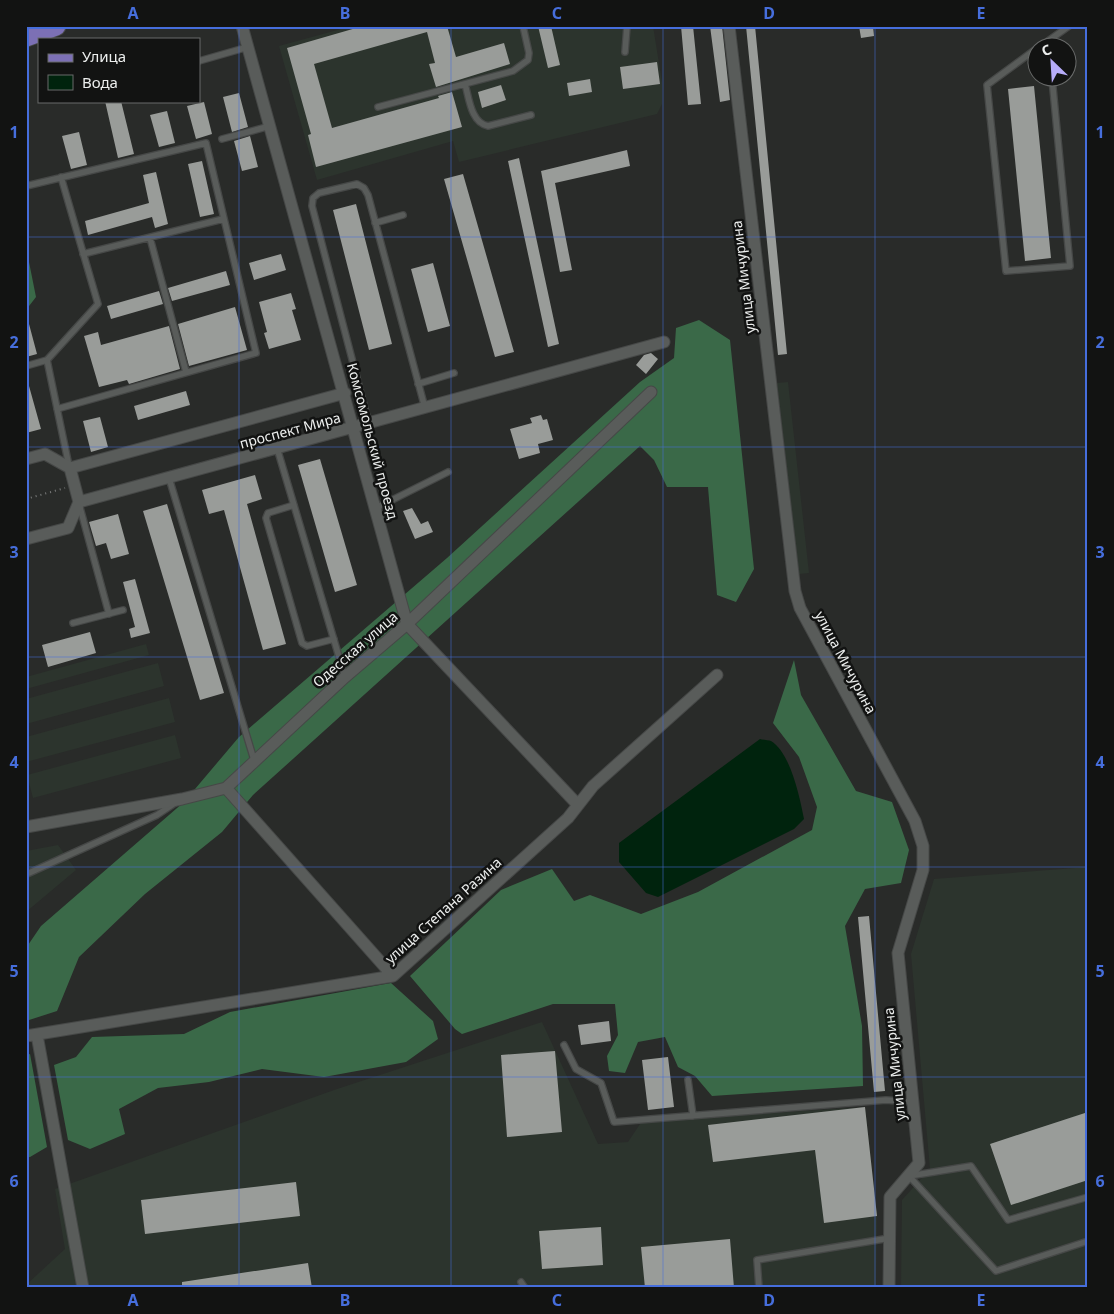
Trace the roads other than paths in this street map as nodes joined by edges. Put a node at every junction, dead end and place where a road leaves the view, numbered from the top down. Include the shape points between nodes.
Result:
1 (56, 26) edge
2 (242, 26) edge
3 (523, 26) edge
4 (628, 26) edge
5 (729, 26) edge
6 (1069, 26) edge
7 (26, 37) edge
8 (1055, 38) edge
9 (248, 47) junction
10 (625, 52) dead end
11 (1026, 57) edge
12 (200, 61) edge
13 (465, 84) junction
14 (1053, 88) edge
15 (378, 107) dead end
16 (531, 115) dead end
17 (270, 126) junction
18 (222, 139) dead end
19 (61, 177) junction
20 (26, 186) edge
21 (403, 215) dead end
22 (223, 219) junction
23 (375, 223) junction
24 (150, 238) junction
25 (83, 254) junction
26 (664, 342) dead end
27 (47, 360) junction
28 (26, 366) edge
29 (186, 372) junction
30 (454, 373) dead end
31 (418, 384) junction
32 (651, 392) dead end
33 (344, 393) junction
34 (425, 408) junction
35 (57, 409) junction
36 (369, 424) junction
37 (354, 428) junction
38 (277, 448) junction
39 (26, 459) edge
40 (70, 468) junction
41 (448, 472) dead end
42 (169, 478) junction
43 (79, 502) junction
44 (294, 505) junction
45 (376, 508) junction
46 (26, 539) edge
47 (123, 610) dead end
48 (109, 614) junction
49 (73, 623) dead end
50 (407, 624) junction
51 (334, 640) junction
52 (717, 675) dead end
53 (345, 677) junction
54 (254, 760) junction
55 (226, 788) junction
56 (182, 799) junction
57 (578, 805) junction
58 (26, 827) edge
59 (29, 873) dead end
60 (393, 976) junction
61 (32, 1036) edge
62 (564, 1045) dead end
63 (688, 1080) dead end
64 (912, 1102) junction
65 (693, 1116) junction
66 (909, 1176) junction
67 (1088, 1197) edge
68 (890, 1238) junction
69 (1088, 1241) edge
70 (83, 1288) edge
71 (759, 1288) edge
72 (889, 1288) edge

1 - 7 main road
2 - 9 street, Комсомольский проезд
3 - 13 lane via 528,60 513,71
4 - 10 lane
5 - 64 street, улица Мичурина via 795,591 800,608 915,822 923,846 922,870 898,954
6 - 8 lane
9 - 12 lane
9 - 17 street, Комсомольский проезд
11 - 14 lane via 987,85 1006,271 1070,266
13 - 15 lane
13 - 16 lane via 476,120 481,125
17 - 18 lane
17 - 33 street, Комсомольский проезд
19 - 20 lane
19 - 22 lane via 206,142
19 - 25 lane
21 - 23 lane
22 - 24 lane
22 - 29 lane via 256,353
23 - 31 lane
23 - 36 lane via 368,195 357,184 319,193 313,198 312,206
24 - 25 lane
24 - 29 lane
25 - 27 lane via 98,304
26 - 34 street, проспект Мира
27 - 28 lane
27 - 35 lane
29 - 35 lane
30 - 31 lane
31 - 34 lane
32 - 50 street, Одесская улица
33 - 37 street, Комсомольский проезд
33 - 40 street, проспект Мира
34 - 36 street, проспект Мира
35 - 40 lane
36 - 37 street, проспект Мира
37 - 38 street, проспект Мира
37 - 45 street, Комсомольский проезд
38 - 42 street, проспект Мира
38 - 44 lane
39 - 40 street via 45,454
40 - 43 street
41 - 45 lane
42 - 43 street, проспект Мира
42 - 54 lane
43 - 46 street via 68,528
43 - 48 lane
44 - 51 lane
44 - 51 lane via 268,512 266,518 302,643 307,646
45 - 50 street, Комсомольский проезд
47 - 48 lane
48 - 49 lane
50 - 53 street, Одесская улица
50 - 57 street, Комсомольский проезд
51 - 53 lane
52 - 57 street, улица Степана Разина via 593,786
53 - 54 street, Одесская улица
54 - 55 street, Одесская улица
55 - 56 street
55 - 60 street
56 - 58 street
56 - 59 lane via 157,815
57 - 60 street, улица Степана Разина via 568,818
60 - 61 street, улица Степана Разина
61 - 70 street
62 - 65 lane via 576,1069 601,1083 614,1122
63 - 65 lane
64 - 65 lane via 886,1100
64 - 66 street, улица Мичурина via 919,1163
66 - 67 lane via 971,1166 1008,1220
66 - 68 street, улица Мичурина via 890,1197
66 - 69 lane via 996,1271
68 - 71 lane via 757,1260
68 - 72 street, улица Мичурина

